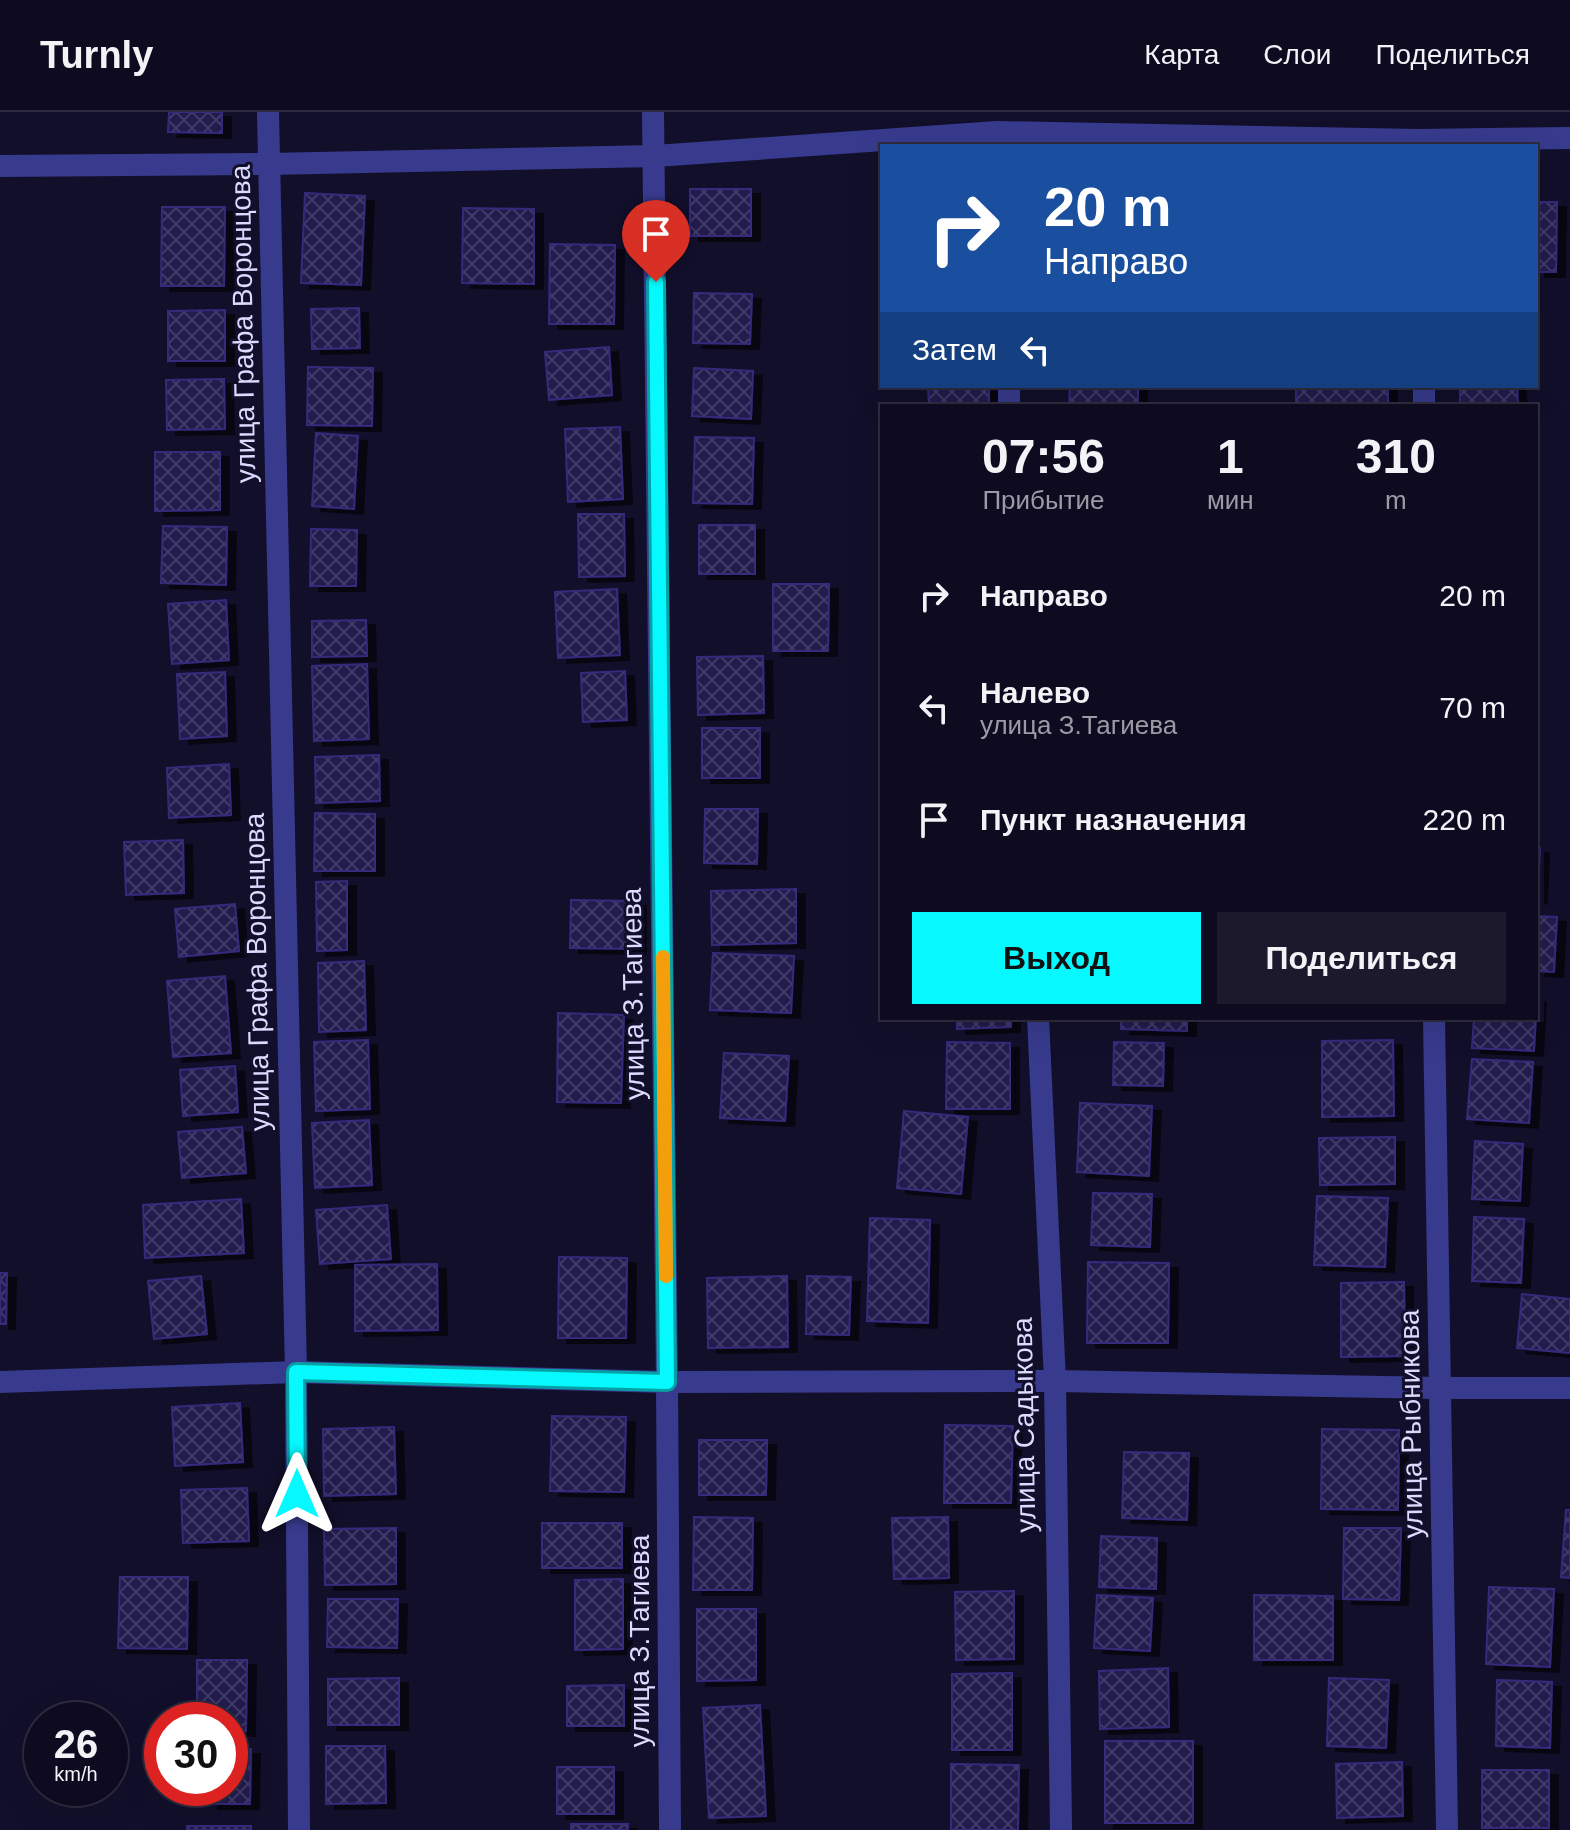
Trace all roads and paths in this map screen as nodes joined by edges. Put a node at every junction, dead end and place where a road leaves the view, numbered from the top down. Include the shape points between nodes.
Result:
1 (268, 112) edge
2 (653, 112) edge
3 (1570, 138) edge
4 (997, 139) edge
5 (1420, 143) edge
6 (896, 144) edge
7 (880, 145) edge
8 (655, 156) junction
9 (269, 164) junction
10 (0, 166) edge
11 (1038, 1020) edge
12 (1434, 1020) edge
13 (296, 1372) junction
14 (1055, 1381) junction
15 (0, 1382) edge
16 (667, 1382) junction
17 (1440, 1388) junction
18 (1570, 1388) edge
19 (299, 1830) edge
20 (670, 1830) edge
21 (1061, 1830) edge
22 (1447, 1830) edge

1 - 9 street, улица Графа Воронцова
2 - 8 street, улица З.Тагиева
3 - 5 street
4 - 5 street
4 - 6 street
7 - 8 street
8 - 9 street
8 - 16 street, улица З.Тагиева
9 - 10 street
9 - 13 street, улица Графа Воронцова
11 - 14 street, улица Садыкова
12 - 17 street, улица Рыбникова
13 - 15 street
13 - 16 street
13 - 19 street, улица Графа Воронцова
14 - 16 street
14 - 17 street
14 - 21 street, улица Садыкова
16 - 20 street, улица З.Тагиева
17 - 18 street
17 - 22 street, улица Рыбникова

